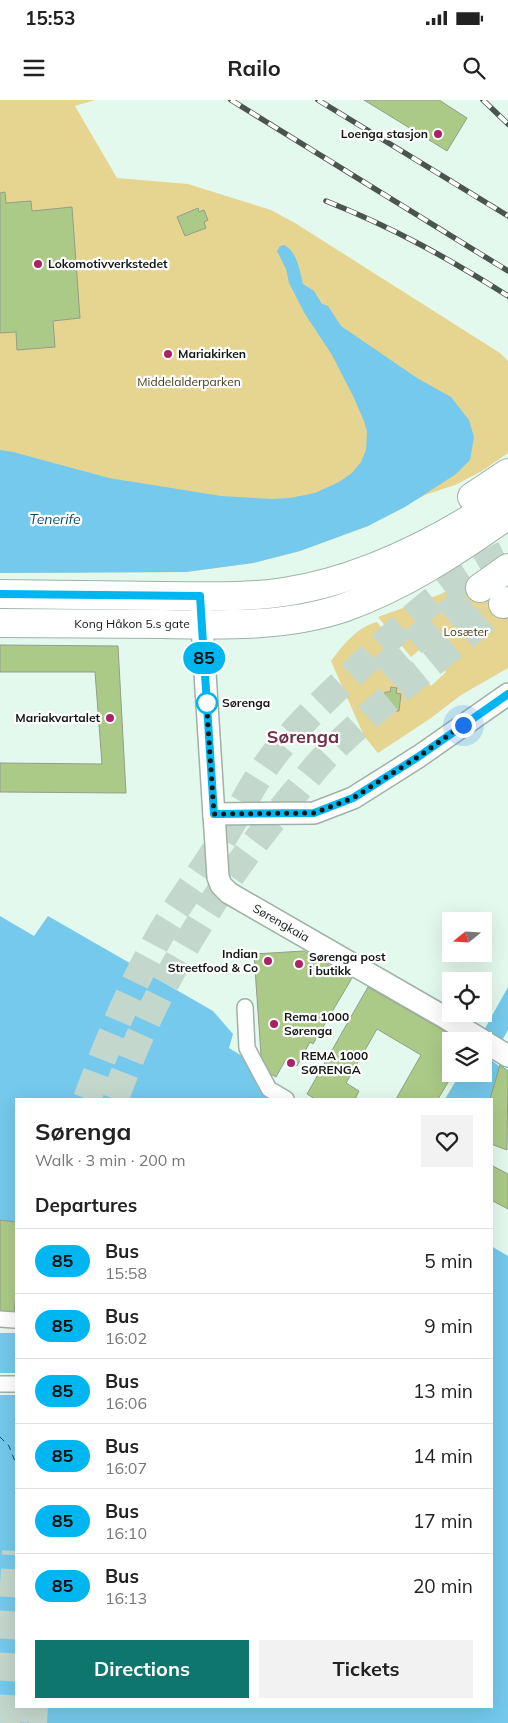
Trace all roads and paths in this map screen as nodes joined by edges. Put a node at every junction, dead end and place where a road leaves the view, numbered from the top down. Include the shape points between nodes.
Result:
1 (508, 473) edge
2 (508, 495) edge
3 (508, 515) edge
4 (508, 536) edge
5 (508, 568) edge
6 (480, 588) tunnel mouth
7 (0, 594) edge
8 (239, 595) junction
9 (200, 596) junction
10 (343, 608) junction
11 (0, 623) edge
12 (202, 624) junction
13 (508, 694) edge
14 (214, 815) junction
15 (245, 1007) dead end
16 (505, 1054) edge
17 (284, 1098) edge
18 (0, 1384) edge
19 (15, 1384) edge

1 - 8 highway via 471,498 382,544
2 - 8 highway via 437,538 353,574 283,592
3 - 10 highway, Kong Håkon 5.s gate via 434,564
4 - 10 highway via 459,569 428,585 394,598
5 - 6 highway
7 - 9 highway
8 - 9 highway
9 - 12 street, Sørengkaia
10 - 12 highway, Kong Håkon 5.s gate via 281,620
11 - 12 highway, Kong Håkon 5.s gate
12 - 14 street, Sørengkaia
13 - 14 street via 353,798 314,813
14 - 16 street, Sørengkaia via 218,877 223,889
15 - 17 street via 247,1048 269,1089
18 - 19 street

